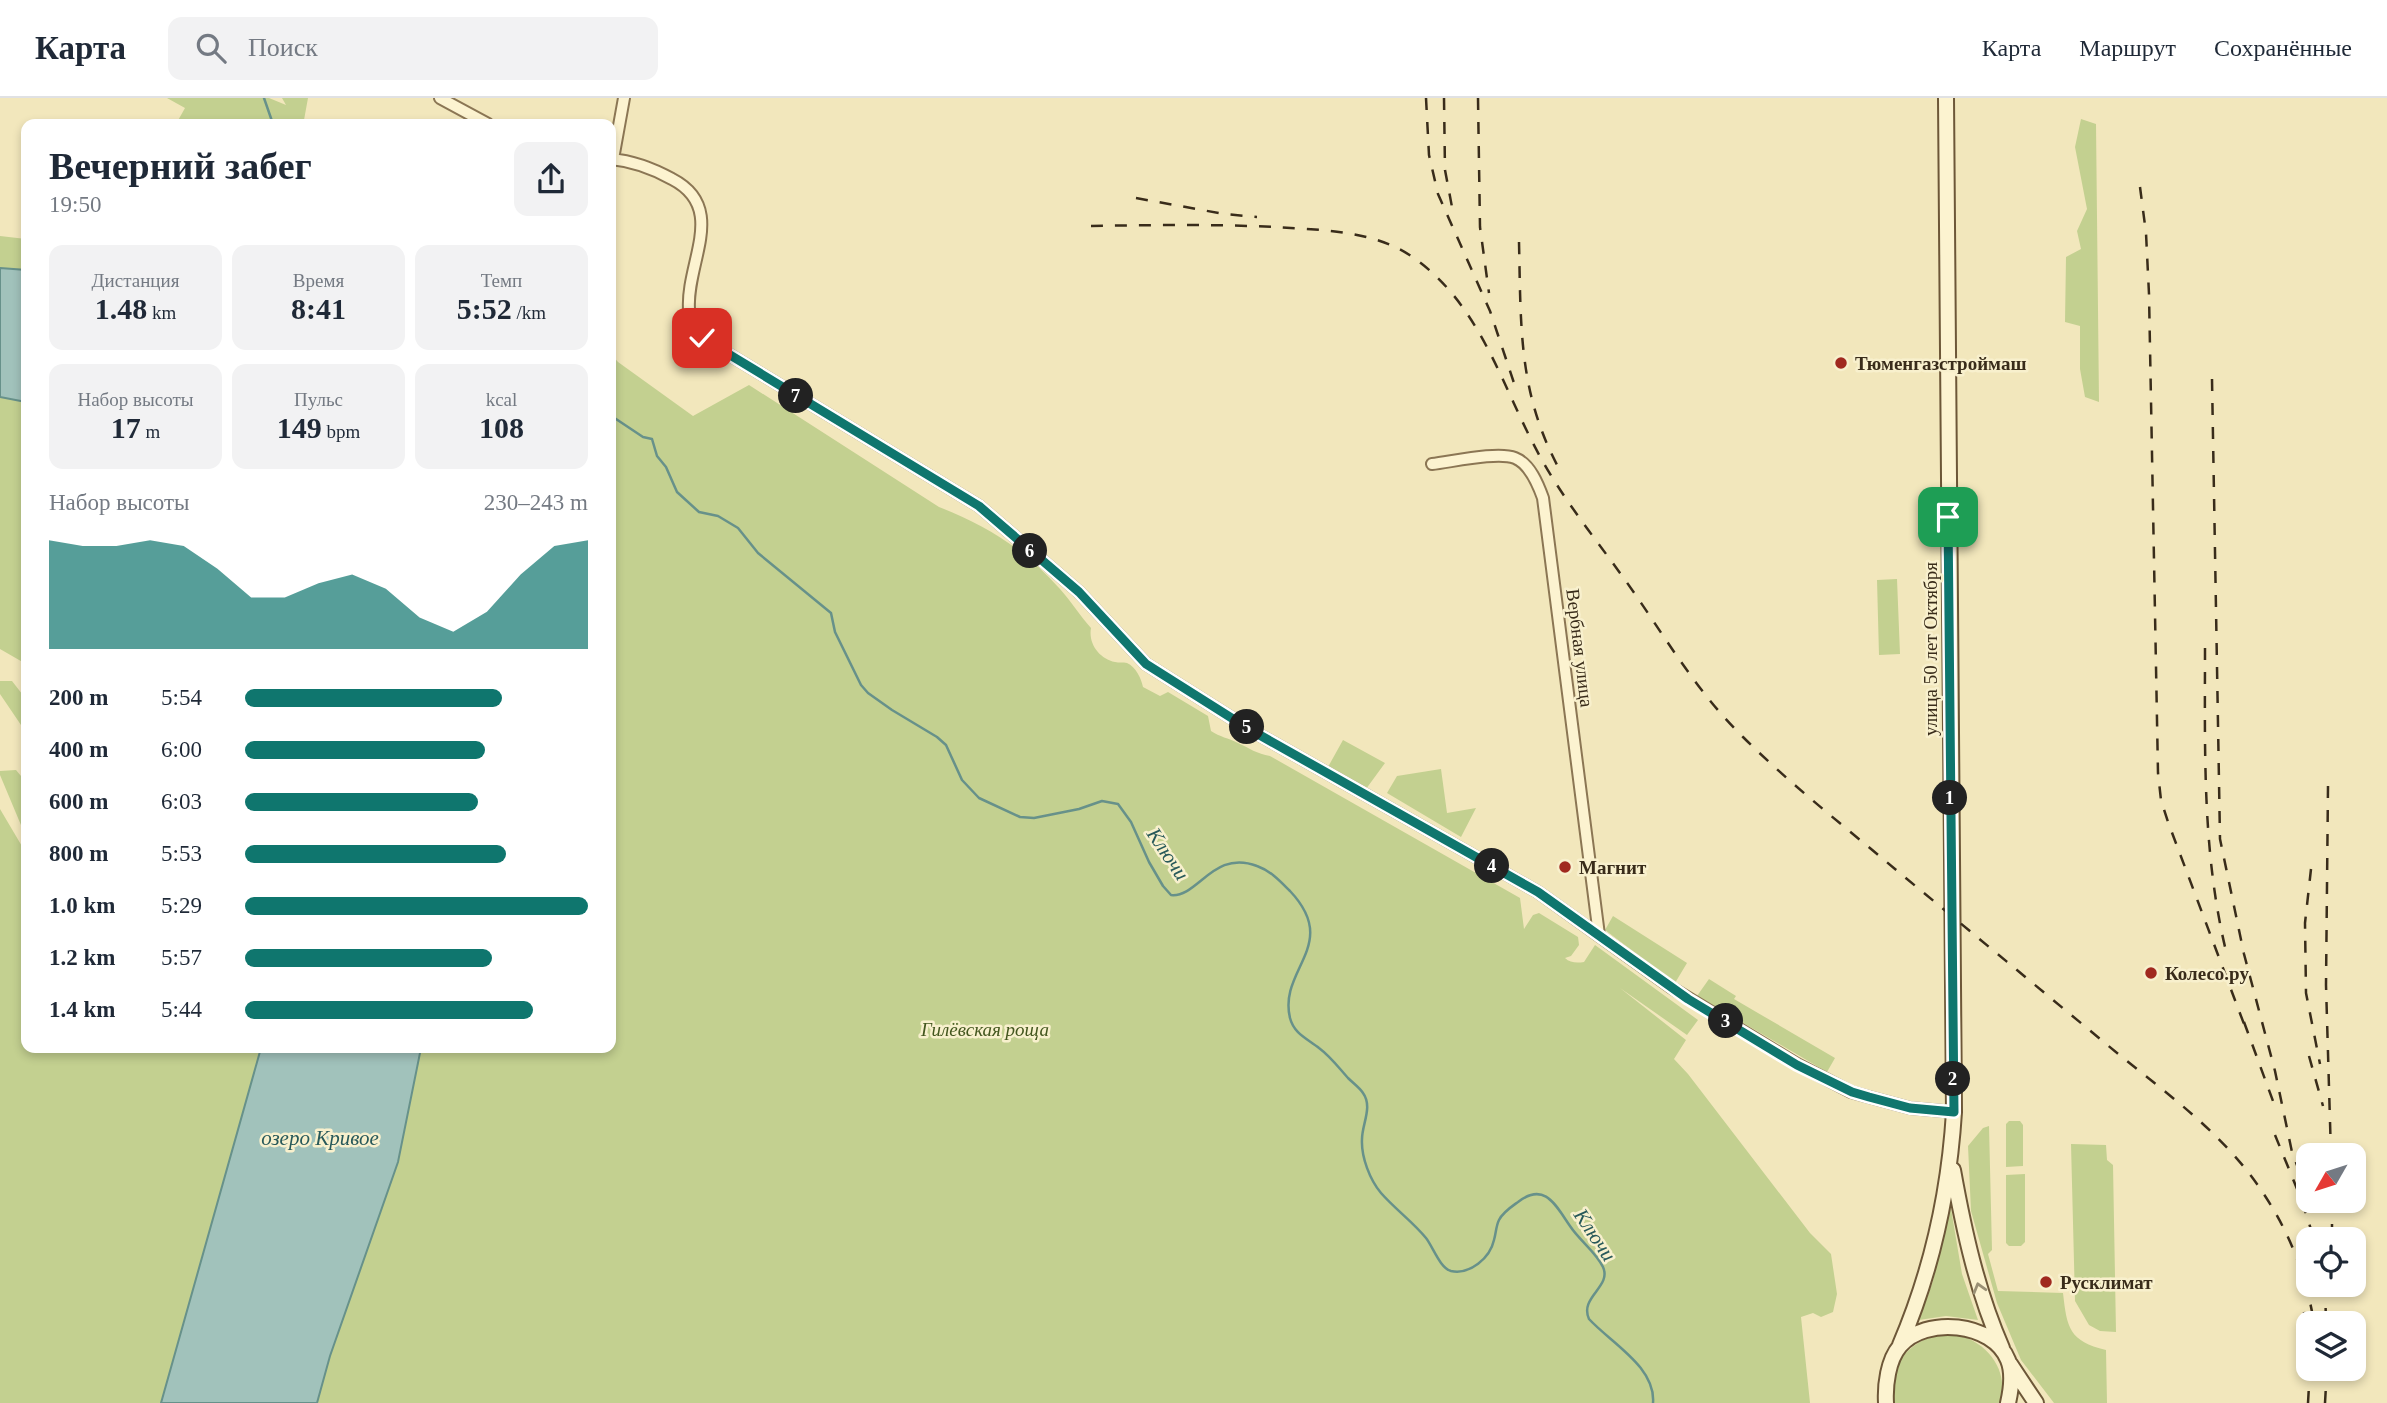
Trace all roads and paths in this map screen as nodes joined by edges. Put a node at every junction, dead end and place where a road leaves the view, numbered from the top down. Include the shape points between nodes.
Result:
1 (440, 98) edge
2 (624, 98) edge
3 (1946, 98) edge
4 (479, 119) edge
5 (616, 139) edge
6 (616, 160) edge
7 (1432, 464) dead end
8 (1598, 935) junction
9 (1954, 1112) junction
10 (1951, 1158) junction
11 (1900, 1345) junction
12 (2006, 1357) junction
13 (1885, 1386) junction
14 (1880, 1403) edge
15 (1886, 1403) edge
16 (2008, 1403) edge
17 (2036, 1403) edge

1 - 4 street
2 - 5 street
3 - 9 main road, улица 50 лет Октября
6 - 8 street via 662,173 691,191 698,203 702,222 689,308 702,338 979,506 1079,592 1146,664 1321,771 1538,892
7 - 8 street, Вербная улица via 1493,456 1516,458 1535,477 1543,498
8 - 9 street via 1688,999 1852,1092 1910,1108
9 - 10 main road, улица 50 лет Октября
10 - 11 main road via 1937,1236
12 -> 10 main road via 1977,1282
11 - 12 main road via 1922,1331 1961,1327 1982,1335
11 - 13 main road
12 - 16 main road
12 - 17 main road
13 - 14 main road
13 - 15 main road

